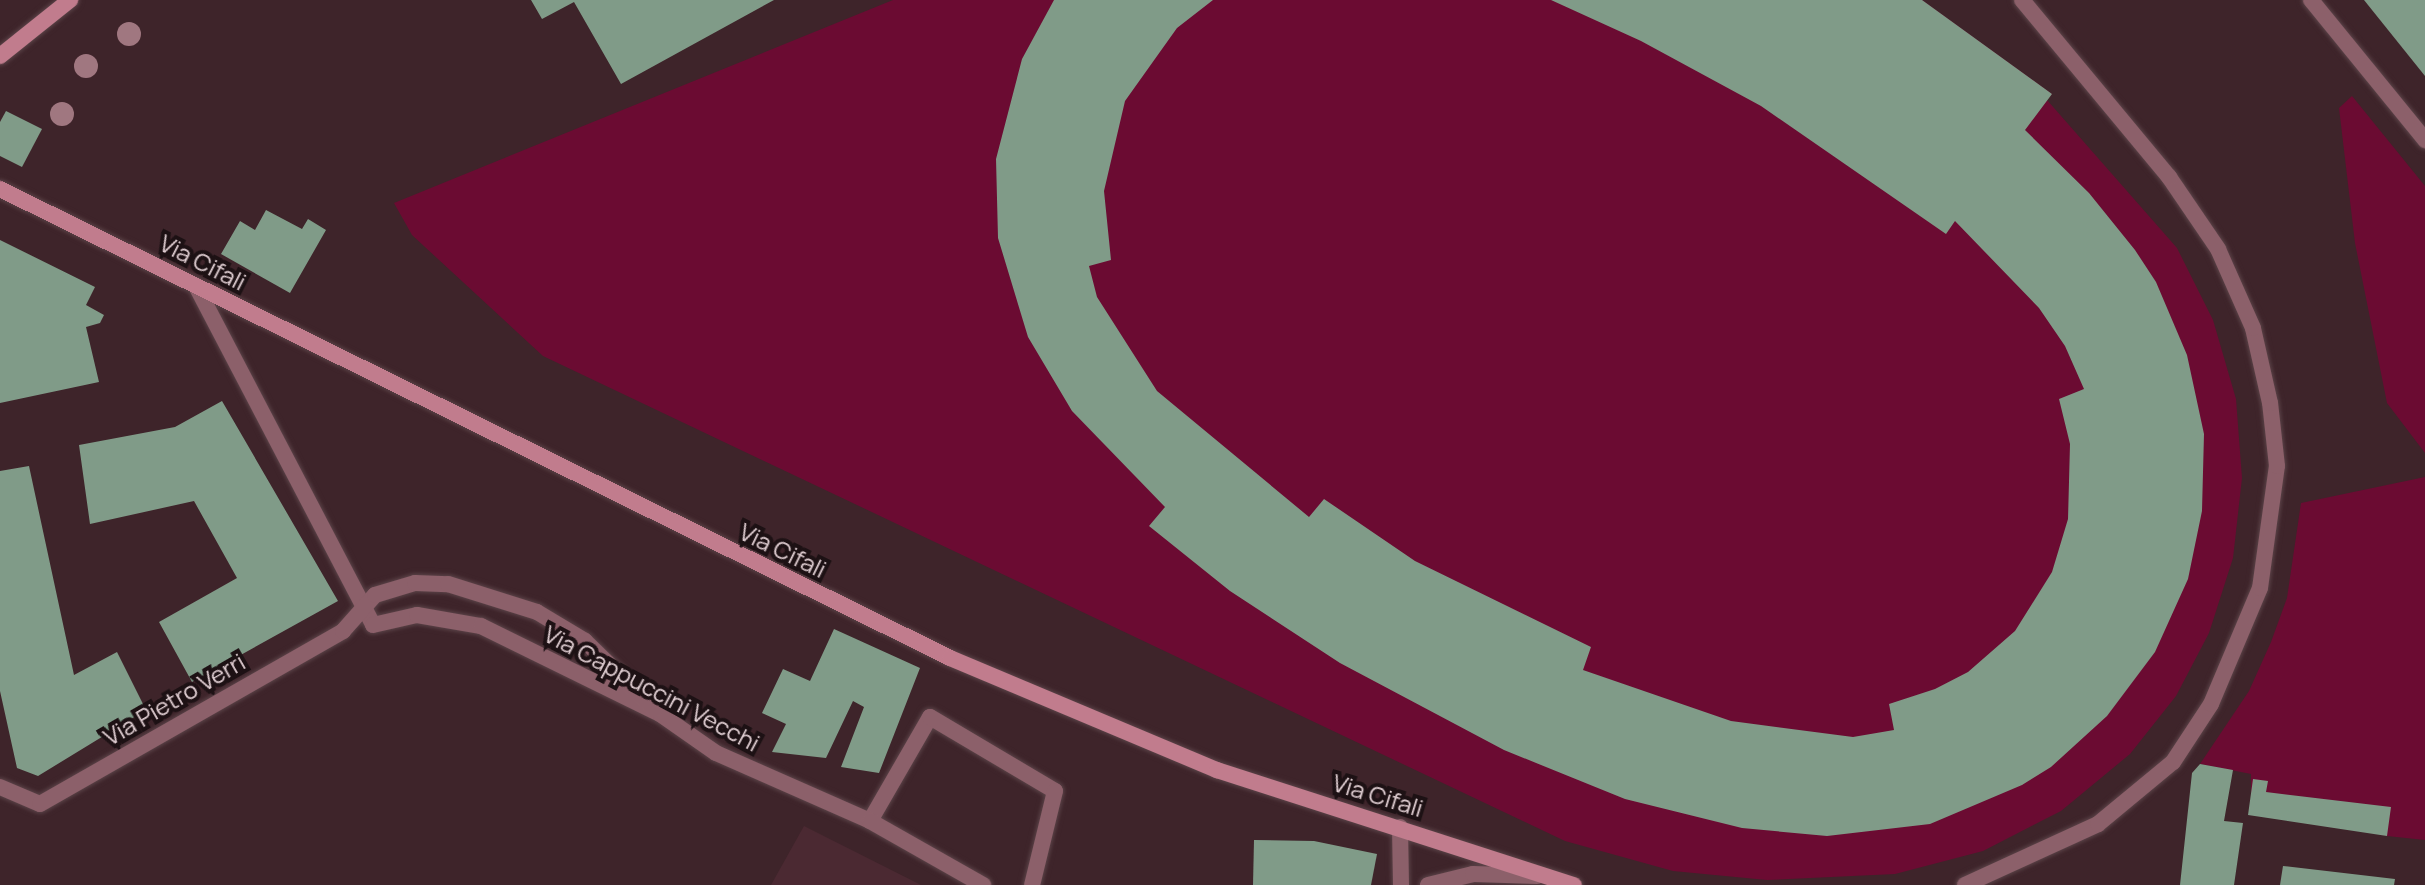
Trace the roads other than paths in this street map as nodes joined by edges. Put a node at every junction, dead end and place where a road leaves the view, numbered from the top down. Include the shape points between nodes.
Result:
1 (70, 0) edge
2 (2022, 0) edge
3 (2313, 3) edge
4 (0, 56) edge
5 (2425, 140) edge
6 (0, 189) edge
7 (196, 286) junction
8 (361, 605) junction
9 (660, 714) junction
10 (0, 787) edge
11 (870, 821) junction
12 (1400, 827) junction
13 (1546, 876) junction
14 (983, 885) edge
15 (1032, 885) edge
16 (1401, 885) edge
17 (1428, 885) edge
18 (1574, 885) edge
19 (1965, 885) edge

1 - 4 main road
2 - 19 street via 2169,177 2210,237 2253,328 2277,466 2260,588 2238,651 2173,762 2098,824
3 - 5 street
6 - 7 main road, Via Cifali
7 - 8 street
7 - 12 main road, Via Cifali via 950,658 1217,770
8 - 9 street, Via Cappuccini Vecchi via 373,625 417,615 481,626
8 - 9 street via 415,583 490,594 537,612 585,641
8 - 10 street, Via Pietro Verri via 343,631 40,804
9 - 11 street, Via Cappuccini Vecchi via 716,753
11 - 14 street, Via Cappuccini Vecchi
11 - 15 street via 930,717 1055,791
12 - 13 main road, Via Cifali
12 - 16 street
13 - 17 street via 1473,874
13 - 18 main road, Via Cifali

